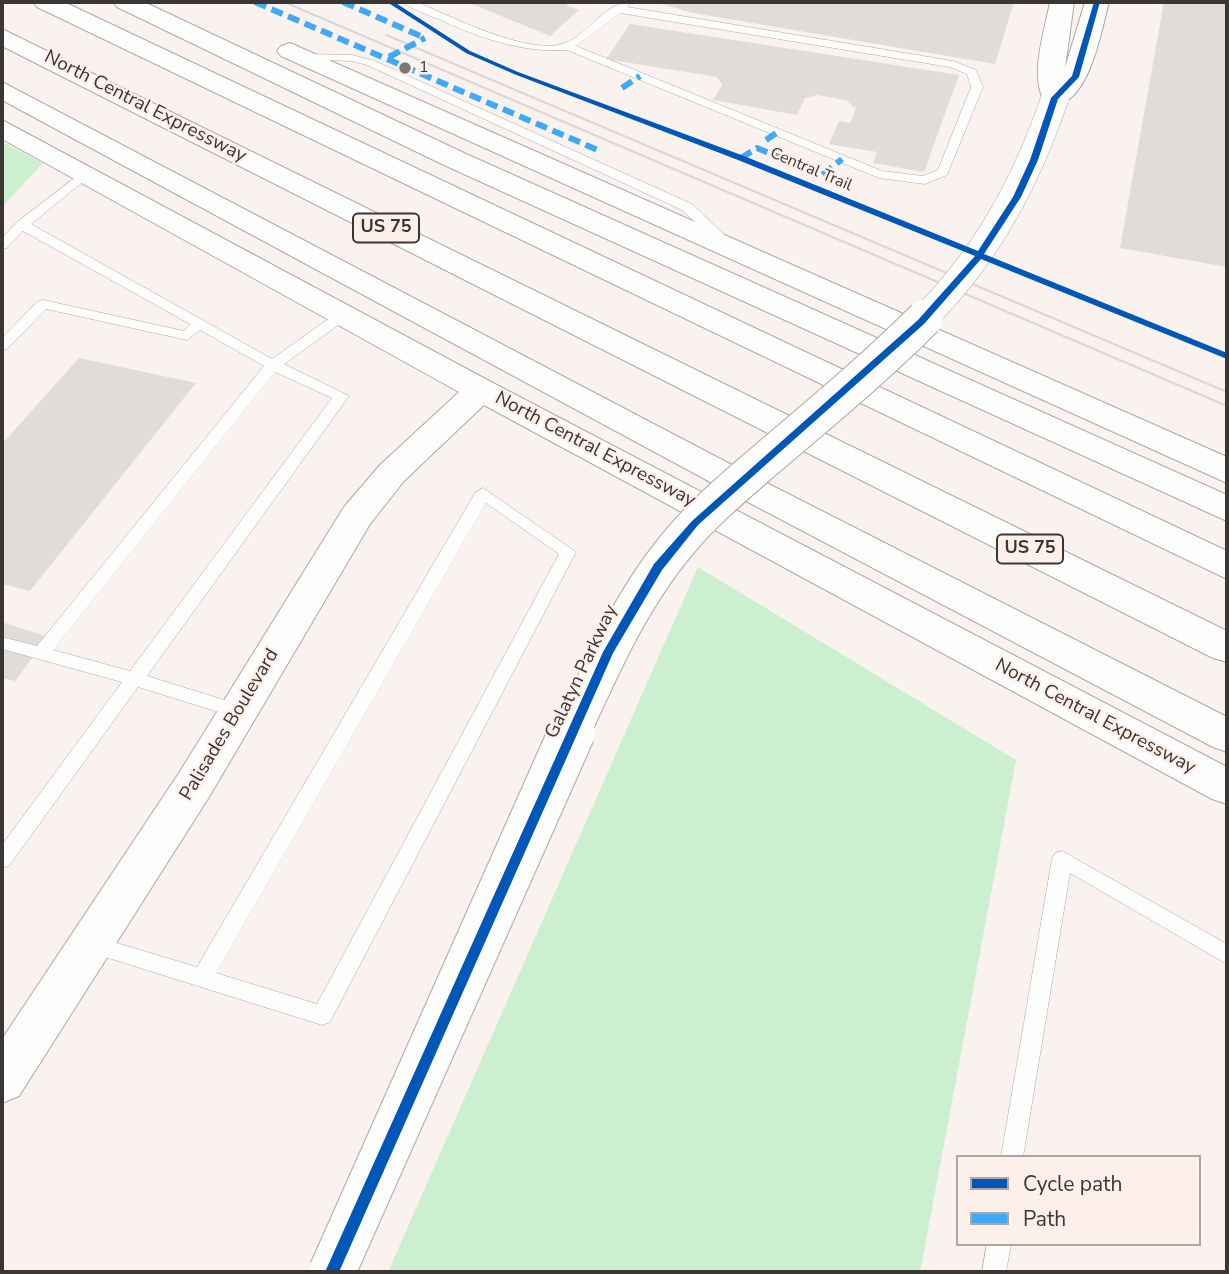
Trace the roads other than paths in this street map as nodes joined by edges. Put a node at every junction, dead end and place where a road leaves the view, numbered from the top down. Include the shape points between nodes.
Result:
1 (45, 2) edge
2 (125, 2) edge
3 (408, 2) edge
4 (1062, 2) edge
5 (1097, 2) edge
6 (622, 6) edge
7 (2, 36) edge
8 (267, 40) dead end
9 (569, 47) junction
10 (2, 90) edge
11 (1055, 98) junction
12 (2, 128) edge
13 (85, 174) junction
14 (22, 225) junction
15 (2, 245) edge
16 (346, 313) junction
17 (200, 322) junction
18 (2, 346) edge
19 (885, 355) junction
20 (273, 365) junction
21 (481, 390) junction
22 (1227, 471) edge
23 (739, 483) junction
24 (1227, 509) edge
25 (1227, 566) edge
26 (2, 643) edge
27 (1227, 648) edge
28 (42, 652) junction
29 (132, 678) junction
30 (238, 711) junction
31 (1227, 736) edge
32 (1227, 787) edge
33 (2, 860) edge
34 (90, 944) junction
35 (1227, 955) edge
36 (202, 978) junction
37 (2, 1080) edge
38 (1012, 1155) edge
39 (999, 1246) edge
40 (332, 1272) edge
41 (994, 1272) edge

1 - 25 main road
2 - 19 main road via 454,159
3 - 9 lane via 514,46
4 - 11 main road, Galatyn Parkway via 1051,75
5 - 11 main road, Galatyn Parkway via 1075,78
6 - 9 lane
6 - 9 lane via 953,64 972,72 977,87 943,172 912,180 879,174
7 - 27 main road, North Central Expressway / US 75
8 - 22 main road
10 - 23 main road
11 - 19 main road, Galatyn Parkway, bridge via 1034,160 993,236 938,303
12 - 13 main road, North Central Expressway
13 - 14 lane
13 - 16 main road, North Central Expressway
14 - 15 lane
14 - 17 lane
16 - 20 lane
16 - 21 main road, North Central Expressway
17 - 18 lane via 187,336 43,303
17 - 20 lane
19 - 23 main road, Galatyn Parkway, bridge
19 - 24 main road
20 - 28 lane
20 - 29 lane via 341,396
21 - 30 main road, Palisades Boulevard via 393,473 357,516
21 - 32 main road, North Central Expressway
23 - 31 main road
23 - 40 main road, Galatyn Parkway, bridge via 695,523 658,567 608,652
26 - 28 lane
28 - 29 lane
29 - 30 lane
29 - 33 lane
30 - 34 main road, Palisades Boulevard
34 - 36 lane
34 - 37 main road, Palisades Boulevard
35 - 38 lane via 1062,859
36 - 36 lane via 322,1015 568,552 483,494
39 - 41 lane

